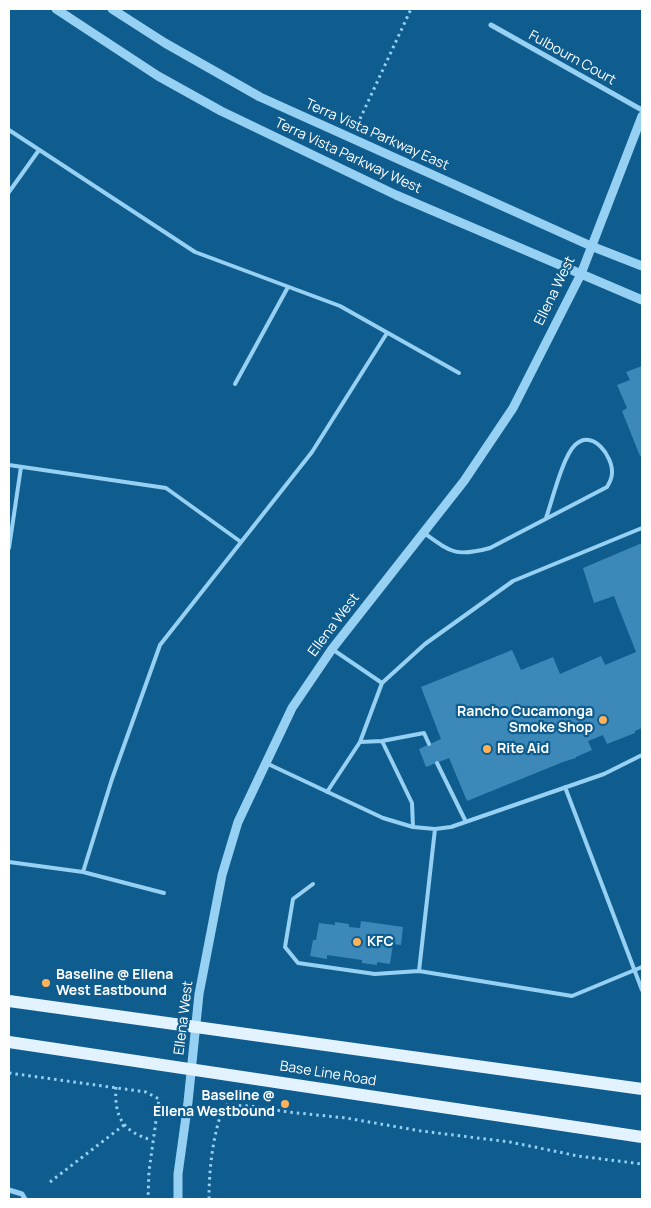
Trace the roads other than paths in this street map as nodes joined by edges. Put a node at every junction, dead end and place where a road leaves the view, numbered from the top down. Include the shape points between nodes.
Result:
1 (56, 9) edge
2 (112, 9) edge
3 (491, 25) dead end
4 (642, 110) edge
5 (642, 116) edge
6 (9, 130) edge
7 (39, 150) junction
8 (9, 192) edge
9 (591, 246) junction
10 (642, 266) edge
11 (581, 274) junction
12 (288, 287) junction
13 (642, 300) edge
14 (387, 333) junction
15 (459, 373) dead end
16 (235, 384) dead end
17 (9, 465) edge
18 (21, 467) junction
19 (546, 518) junction
20 (642, 528) edge
21 (424, 533) junction
22 (241, 542) junction
23 (9, 548) edge
24 (332, 649) junction
25 (382, 683) junction
26 (382, 741) junction
27 (360, 742) junction
28 (429, 744) dead end
29 (642, 755) edge
30 (266, 763) junction
31 (437, 763) dead end
32 (565, 788) junction
33 (327, 792) junction
34 (466, 822) junction
35 (413, 827) junction
36 (435, 829) junction
37 (9, 862) edge
38 (83, 872) junction
39 (313, 884) dead end
40 (164, 893) dead end
41 (642, 967) edge
42 (419, 970) junction
43 (636, 970) junction
44 (642, 990) edge
45 (9, 1001) edge
46 (196, 1026) junction
47 (9, 1042) edge
48 (192, 1068) junction
49 (642, 1089) edge
50 (642, 1137) edge
51 (9, 1190) edge
52 (23, 1197) edge
53 (178, 1199) edge

1 - 11 street, Terra Vista Parkway West via 158,76 221,111 396,195
2 - 9 street, Terra Vista Parkway East via 260,97
3 - 4 street, Fulbourn Court
5 - 9 street, Ellena West
6 - 7 lane
7 - 8 lane
7 - 12 lane via 195,252
9 - 10 street, Terra Vista Parkway East
9 - 11 street, Ellena West
11 - 13 street, Terra Vista Parkway West
11 - 21 street, Ellena West via 513,408
12 - 14 lane via 340,306
12 - 16 lane
14 - 15 lane
14 - 22 lane via 312,452
17 - 18 lane
18 - 22 lane via 166,488
18 - 23 lane
19 - 19 lane via 607,487 612,470 600,444 589,439 574,445 567,456
19 - 21 lane via 490,548 470,553 446,549
20 - 25 lane via 513,581 425,644
21 - 24 street, Ellena West
22 - 38 lane via 160,645
24 - 25 lane
24 - 30 street, Ellena West via 292,708
25 - 27 lane
26 - 27 lane
26 - 28 lane via 424,734
26 - 35 lane via 412,803
27 - 33 lane
29 - 32 lane
30 - 33 lane
30 - 46 street, Ellena West via 238,822 222,875
31 - 34 lane
32 - 34 lane
32 - 43 lane
33 - 35 lane via 383,818
34 - 36 lane
35 - 36 lane
36 - 42 lane
37 - 38 lane
38 - 40 lane
39 - 42 lane via 292,899 285,947 298,963 375,974
41 - 43 lane
42 - 43 lane via 572,996
43 - 44 lane
45 - 46 main road, Base Line Road
46 - 48 street, Ellena West
46 - 49 main road, Base Line Road
47 - 48 main road, Base Line Road
48 - 50 main road, Base Line Road
48 - 53 street, Ellena West via 178,1174
51 - 52 street

